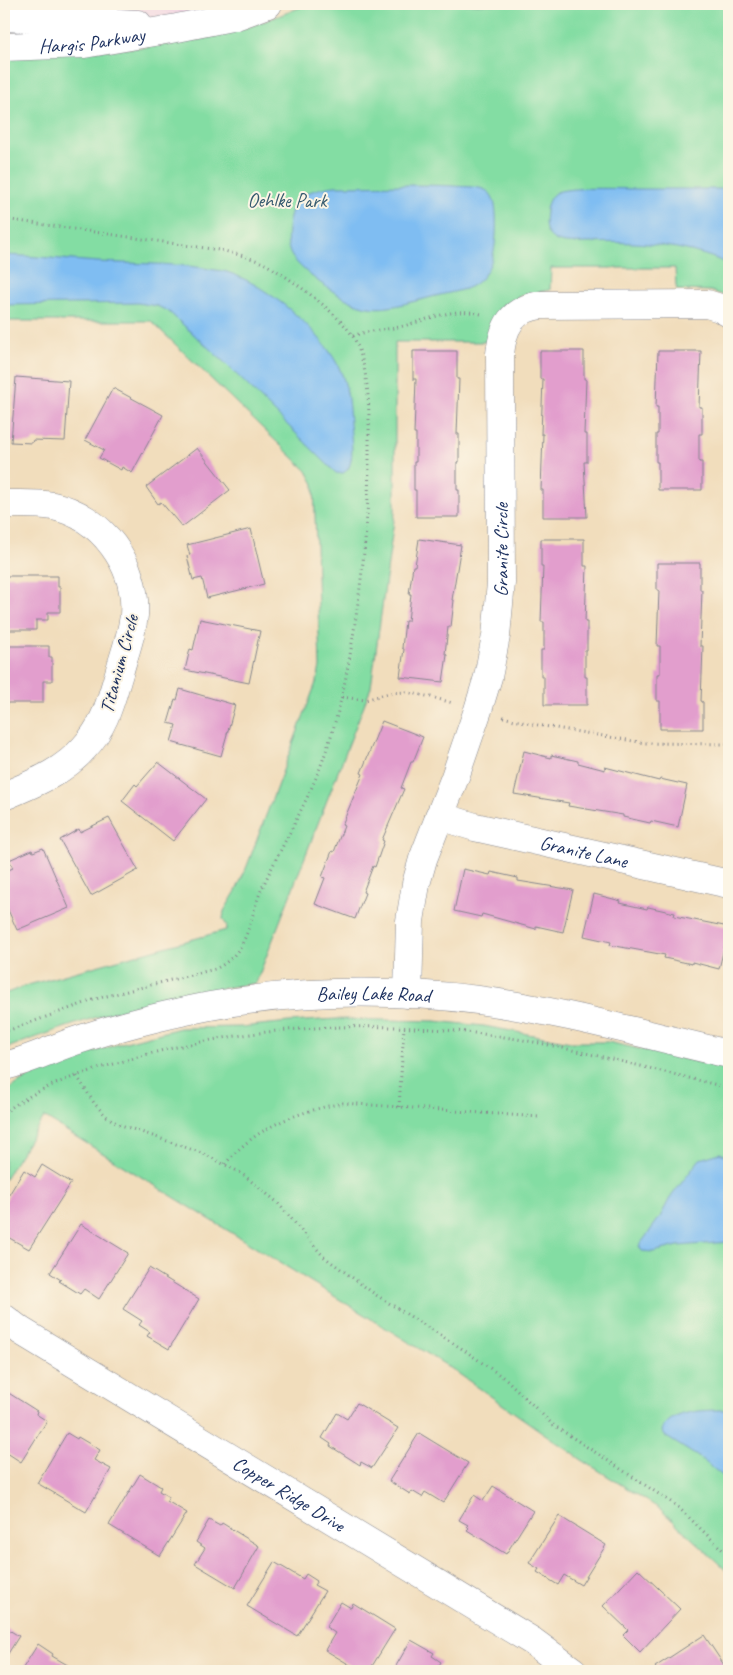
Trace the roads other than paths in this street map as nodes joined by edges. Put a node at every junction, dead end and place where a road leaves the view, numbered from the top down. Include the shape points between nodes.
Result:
1 (268, 4) edge
2 (4, 17) edge
3 (177, 28) junction
4 (4, 47) edge
5 (729, 313) edge
6 (4, 504) edge
7 (4, 796) edge
8 (439, 816) junction
9 (729, 884) edge
10 (408, 994) junction
11 (729, 1054) edge
12 (9, 1068) edge
13 (4, 1318) edge
14 (573, 1671) edge

1 - 3 street, Hargis Parkway via 236,16
2 - 3 street, Hargis Parkway
3 - 4 street, Hargis Parkway via 84,44
5 - 8 street, Granite Circle via 708,304 541,305 524,309 507,325 501,339 500,354 501,583 496,636 478,710
6 - 7 street, Titanium Circle via 52,506 79,515 95,527 124,563 132,588 134,613 109,708 94,736 57,772
8 - 9 street, Granite Lane
8 - 10 street, Granite Circle via 423,859 413,901
10 - 11 street, Bailey Lake Road via 464,998 558,1014
10 - 12 street, Bailey Lake Road via 309,995 211,1006 70,1042
13 - 14 street, Copper Ridge Drive via 532,1641

